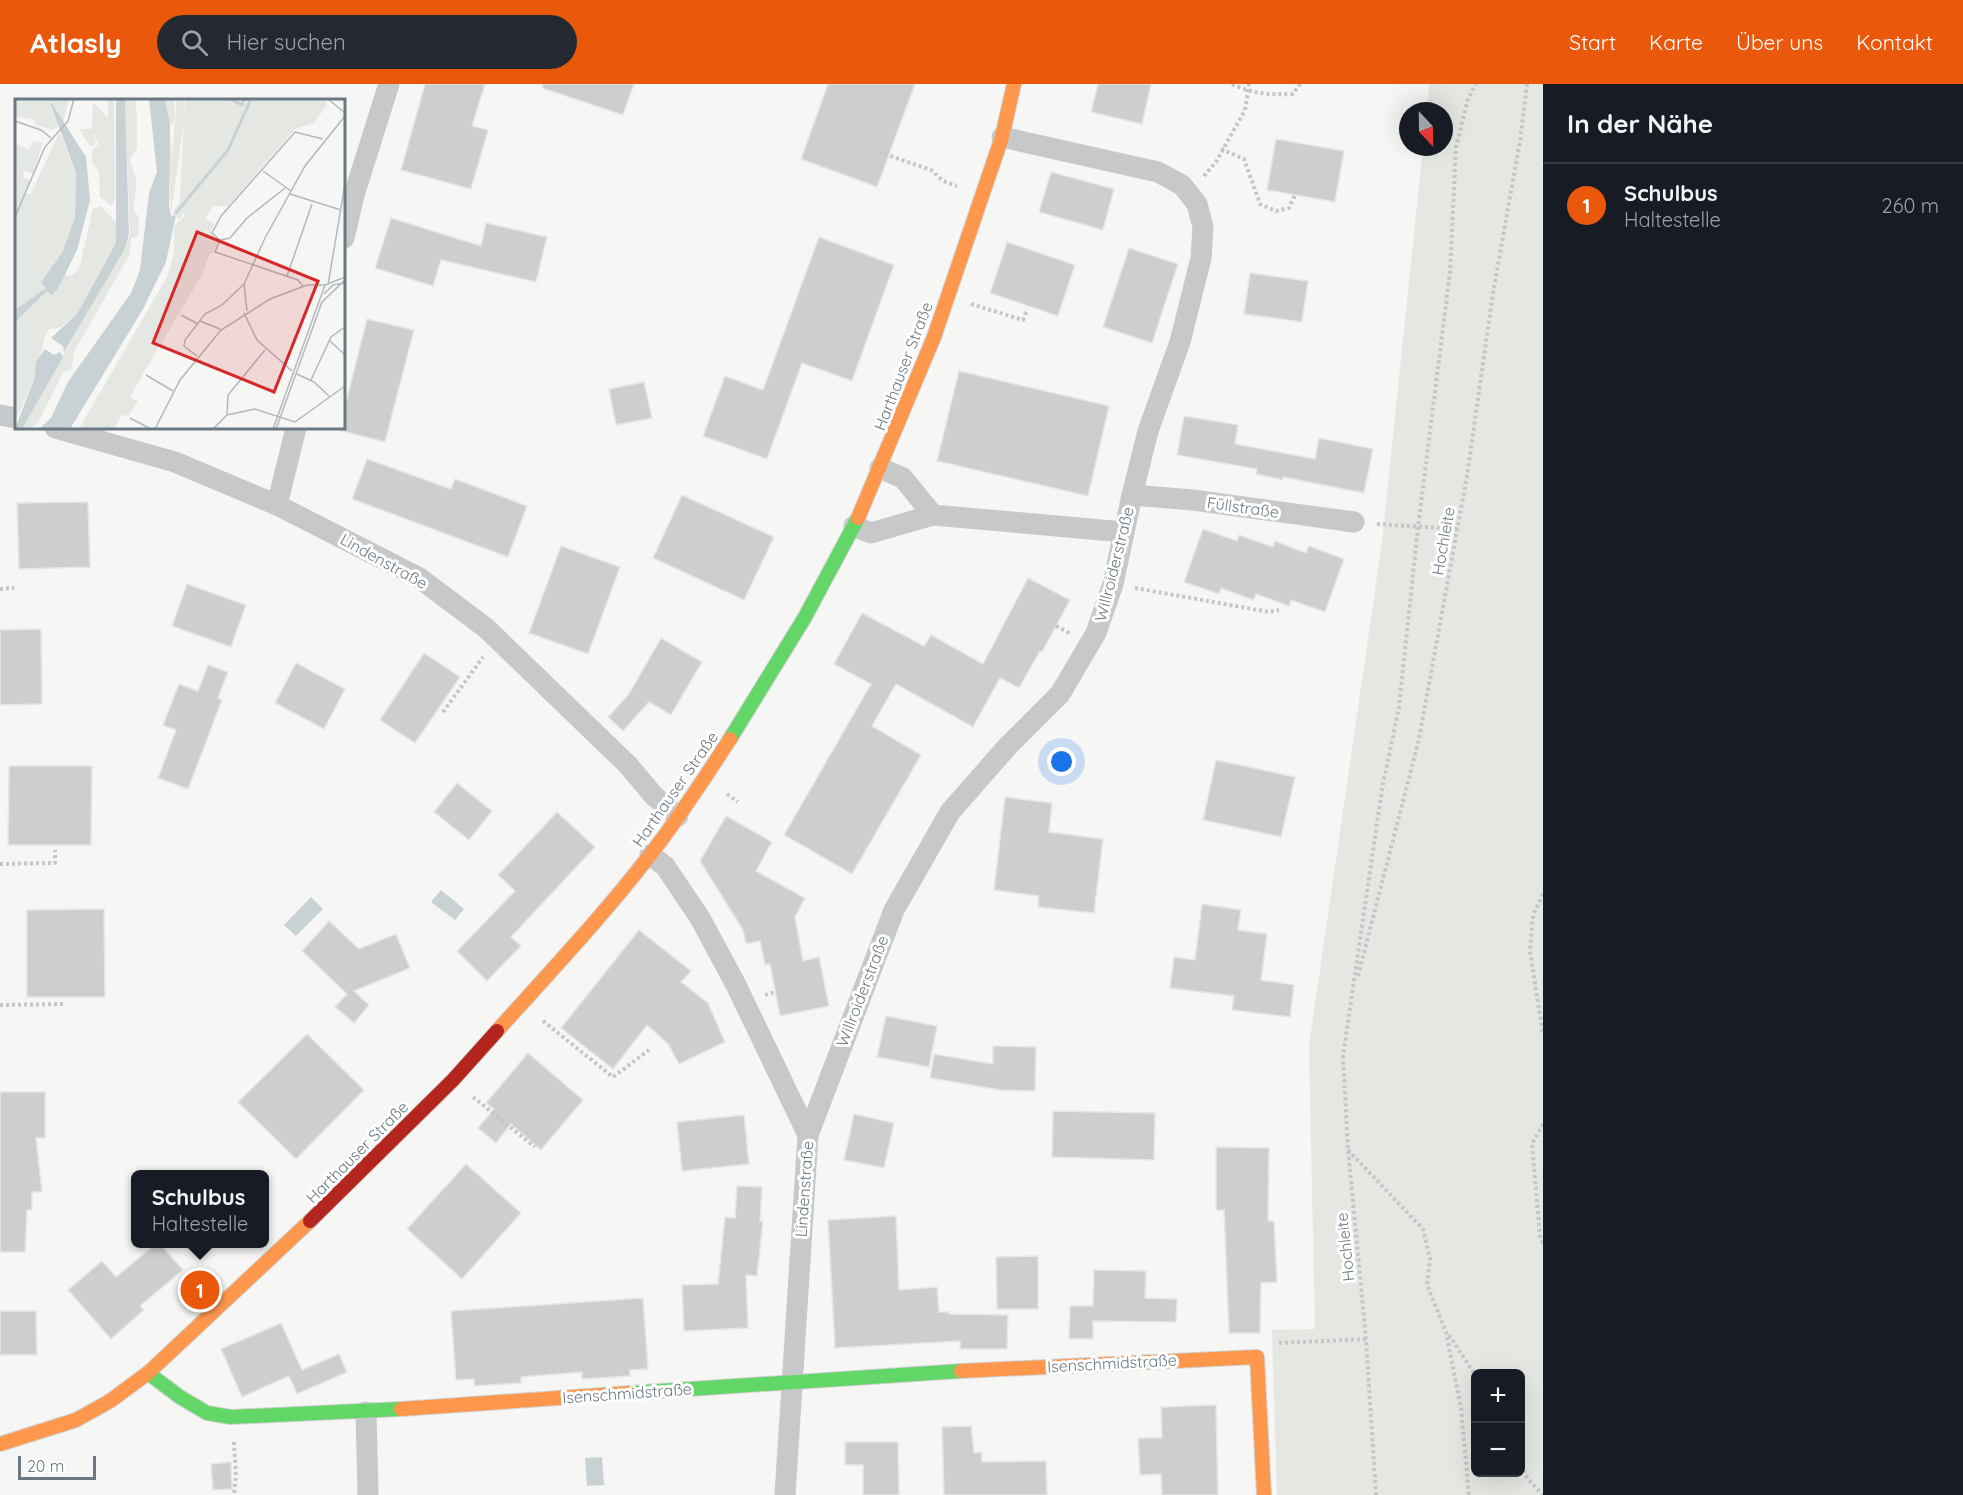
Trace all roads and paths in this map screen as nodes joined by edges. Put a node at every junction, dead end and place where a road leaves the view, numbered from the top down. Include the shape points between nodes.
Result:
1 (389, 84) edge
2 (1014, 84) edge
3 (1232, 84) edge
4 (1249, 84) edge
5 (1300, 84) edge
6 (1476, 84) edge
7 (1527, 84) edge
8 (1249, 92) junction
9 (1002, 136) junction
10 (1221, 149) junction
11 (879, 152) dead end
12 (1216, 162) dead end
13 (983, 194) junction
14 (1295, 195) dead end
15 (345, 234) edge
16 (948, 296) junction
17 (1027, 309) dead end
18 (0, 415) edge
19 (15, 418) edge
20 (60, 429) edge
21 (296, 429) edge
22 (880, 468) junction
23 (1132, 495) junction
24 (277, 505) junction
25 (933, 515) junction
26 (1354, 522) joint
27 (854, 526) junction
28 (1418, 526) junction
29 (1457, 529) junction
30 (1124, 532) junction
31 (1113, 584) junction
32 (14, 588) dead end
33 (0, 589) edge
34 (1279, 610) dead end
35 (497, 639) junction
36 (443, 712) dead end
37 (730, 796) dead end
38 (738, 802) dead end
39 (678, 816) junction
40 (55, 850) dead end
41 (650, 855) junction
42 (0, 864) edge
43 (1543, 894) edge
44 (1353, 997) junction
45 (63, 1004) dead end
46 (522, 1004) junction
47 (0, 1005) edge
48 (1543, 1035) edge
49 (649, 1050) dead end
50 (453, 1080) junction
51 (1543, 1124) edge
52 (808, 1135) junction
53 (535, 1147) dead end
54 (1348, 1149) junction
55 (1543, 1244) edge
56 (1446, 1332) junction
57 (1366, 1339) junction
58 (1257, 1357) junction
59 (1471, 1369) edge
60 (148, 1373) junction
61 (791, 1381) junction
62 (366, 1412) junction
63 (0, 1432) edge
64 (26, 1437) junction
65 (234, 1443) dead end
66 (0, 1444) edge
67 (0, 1454) edge
68 (1525, 1473) edge
69 (234, 1495) edge
70 (368, 1495) edge
71 (785, 1495) edge
72 (1264, 1495) edge
73 (1376, 1495) edge
74 (1469, 1495) edge
75 (1543, 1495) edge

1 - 15 street
2 - 9 street, Harthauser Straße
3 - 8 path
4 - 8 path
5 - 8 path via 1293,94
6 - 28 path, Hochleite via 1468,99 1456,147 1450,272
7 - 29 path, Hochleite
8 - 10 path via 1245,110
9 - 13 street, Harthauser Straße
9 - 23 street, Willroiderstraße via 1158,172 1182,185 1197,204 1203,227 1202,258
10 - 12 path
10 - 14 path via 1244,159 1260,204 1276,211 1289,208
11 - 13 path
13 - 16 street, Harthauser Straße
16 - 17 path via 1023,320
16 - 22 street, Harthauser Straße
18 - 19 street
20 - 24 street, Lindenstraße via 175,462
21 - 24 street
22 - 25 street via 903,478
22 - 27 street, Harthauser Straße
23 - 26 street, Füllstraße
23 - 30 street, Willroiderstraße
24 - 35 street, Lindenstraße via 418,578
25 - 27 street via 871,533
25 - 30 street
26 - 28 path
27 - 39 street, Harthauser Straße via 753,704
28 - 29 path
28 - 44 path, Hochleite via 1399,707 1382,789
29 - 44 path, Hochleite via 1419,739
30 - 31 street, Willroiderstraße
31 - 34 path via 1269,612
31 - 52 street, Willroiderstraße via 1096,633 1060,694 950,812 894,910
32 - 33 path
35 - 36 path
35 - 39 street, Lindenstraße
37 - 38 path
39 - 41 street, Harthauser Straße
40 - 42 path via 55,863
41 - 46 street, Harthauser Straße
41 - 52 street, Lindenstraße via 665,866 700,918
43 - 48 path via 1533,915 1530,951
44 - 54 path, Hochleite via 1343,1056
45 - 47 path
46 - 49 path via 613,1077
46 - 50 street, Harthauser Straße
50 - 53 path
50 - 60 street, Harthauser Straße
51 - 55 path via 1532,1144
52 - 61 street, Lindenstraße
54 - 56 path via 1423,1229 1430,1259 1427,1285
54 - 57 path, Hochleite
56 - 59 path
56 - 74 path via 1461,1408
57 - 58 path via 1271,1343
57 - 73 path, Hochleite
58 - 61 street, Isenschmidstraße
58 - 72 street
60 - 62 street, Isenschmidstraße via 207,1413 231,1417
60 - 64 street via 76,1420
61 - 62 street, Isenschmidstraße
61 - 71 street, Lindenstraße
62 - 70 street
63 - 64 street
64 - 66 street
64 - 67 street
65 - 69 path
68 - 75 path

